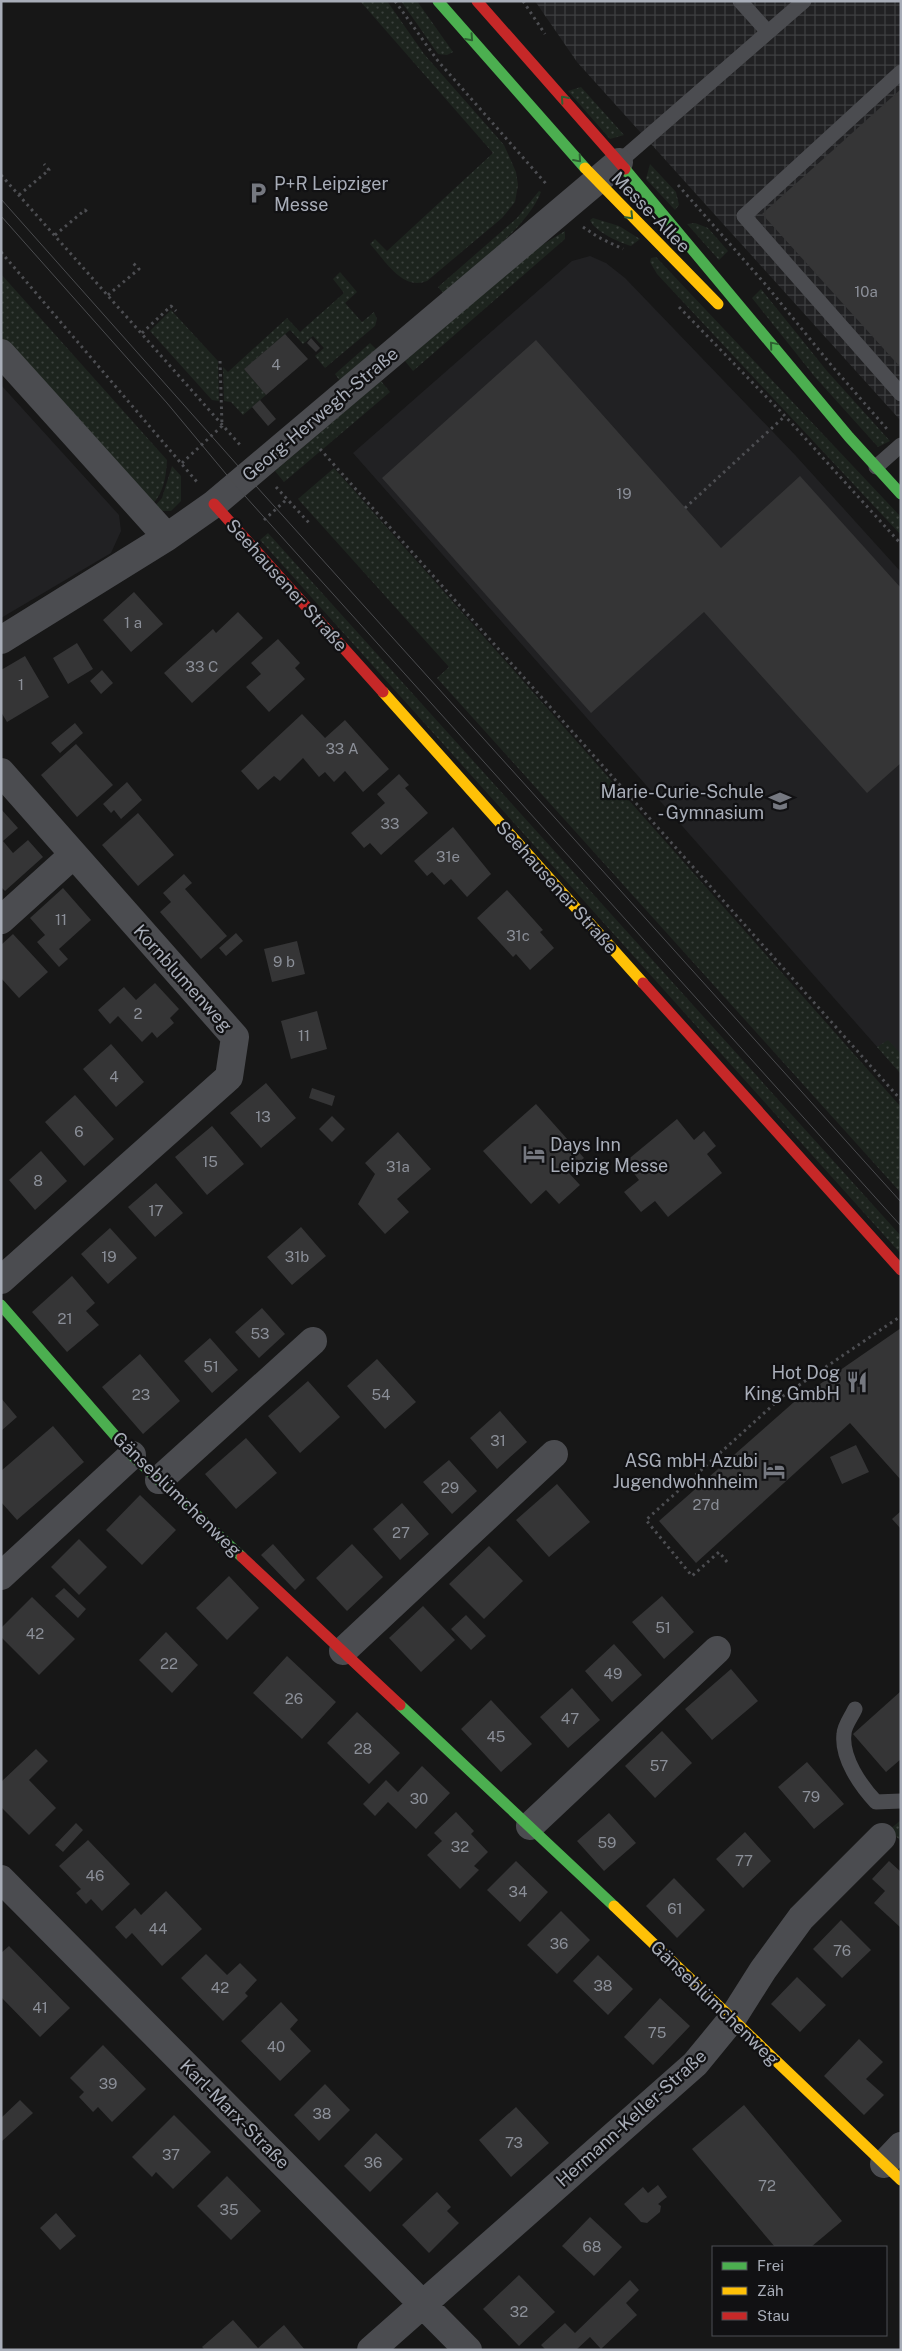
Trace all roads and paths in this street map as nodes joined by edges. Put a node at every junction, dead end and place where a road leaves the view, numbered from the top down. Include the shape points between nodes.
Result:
1 (395, 1) edge
2 (438, 1) edge
3 (477, 1) edge
4 (523, 1) edge
5 (740, 1) edge
6 (804, 1) edge
7 (768, 32) junction
8 (550, 40) dead end
9 (901, 72) edge
10 (619, 162) junction
11 (44, 164) dead end
12 (534, 170) dead end
13 (1, 175) edge
14 (596, 180) junction
15 (677, 184) dead end
16 (19, 195) junction
17 (89, 214) dead end
18 (578, 222) dead end
19 (55, 235) junction
20 (625, 250) dead end
21 (1, 252) edge
22 (132, 262) dead end
23 (108, 295) junction
24 (675, 303) dead end
25 (176, 311) dead end
26 (725, 311) dead end
27 (142, 333) junction
28 (752, 339) dead end
29 (1, 353) edge
30 (220, 360) dead end
31 (901, 394) edge
32 (785, 416) junction
33 (222, 426) junction
34 (302, 429) junction
35 (888, 430) dead end
36 (849, 436) junction
37 (901, 445) edge
38 (182, 463) junction
39 (258, 467) junction
40 (876, 467) junction
41 (901, 494) edge
42 (214, 504) junction
43 (685, 508) dead end
44 (311, 525) dead end
45 (167, 537) junction
46 (901, 544) edge
47 (1, 640) edge
48 (1, 772) edge
49 (73, 855) junction
50 (1, 920) edge
51 (901, 1100) edge
52 (901, 1270) edge
53 (1, 1280) edge
54 (1, 1305) edge
55 (901, 1316) edge
56 (313, 1342) dead end
57 (554, 1454) dead end
58 (132, 1455) junction
59 (159, 1480) junction
60 (727, 1562) dead end
61 (1, 1576) edge
62 (717, 1650) dead end
63 (343, 1651) junction
64 (855, 1709) dead end
65 (901, 1800) edge
66 (530, 1826) junction
67 (882, 1837) dead end
68 (1, 1879) edge
69 (732, 2019) junction
70 (895, 2163) edge
71 (423, 2304) junction
72 (371, 2350) edge
73 (468, 2350) edge

1 - 12 path via 438,61
2 -> 14 street, Messe-Allee
10 -> 3 street, Messe-Allee
4 - 8 path
5 - 7 lane
6 - 7 lane
7 - 10 lane
9 - 31 lane via 744,216
10 - 14 street, Georg-Herwegh-Straße
36 -> 10 street, Messe-Allee
11 - 16 path via 49,170
13 - 16 path
14 -> 26 street, Messe-Allee
14 - 34 street, Georg-Herwegh-Straße
15 - 35 path
16 - 19 path
17 - 19 path via 85,210
18 - 20 path via 587,231
19 - 23 path
21 - 38 path
22 - 23 path via 139,269
23 - 27 path
24 - 32 path
25 - 27 path via 171,306
27 - 33 path
28 - 36 street, Messe-Allee
29 - 45 street
30 - 33 path
32 - 43 path
32 - 46 path
33 - 38 path
33 - 39 path
34 - 39 street, Georg-Herwegh-Straße
34 - 51 path
36 - 40 street, Messe-Allee
37 - 40 lane
38 - 42 path
39 - 42 street, Georg-Herwegh-Straße
39 - 44 path
40 - 41 street, Messe-Allee
42 - 45 street, Georg-Herwegh-Straße
42 - 52 street, Seehausener Straße
45 - 47 street, Georg-Herwegh-Straße
48 - 49 street, Kornblumenweg
49 - 50 street
49 - 53 street, Kornblumenweg via 235,1037 229,1077
54 - 58 street, Gänseblümchenweg
55 - 60 path via 783,1396 646,1520 692,1576 719,1552
56 - 59 street
57 - 63 street
58 - 59 street, Gänseblümchenweg
58 - 61 street
59 - 63 street, Gänseblümchenweg
62 - 66 street
63 - 66 street, Gänseblümchenweg
64 - 65 lane via 844,1732 844,1748 862,1787 876,1802
66 - 69 street, Gänseblümchenweg
67 - 69 street, Hermann-Keller-Straße via 801,1918
68 - 71 street, Karl-Marx-Straße
69 - 70 street, Gänseblümchenweg
69 - 71 street, Hermann-Keller-Straße via 695,2064
71 - 72 street, Hermann-Keller-Straße
71 - 73 street, Karl-Marx-Straße

